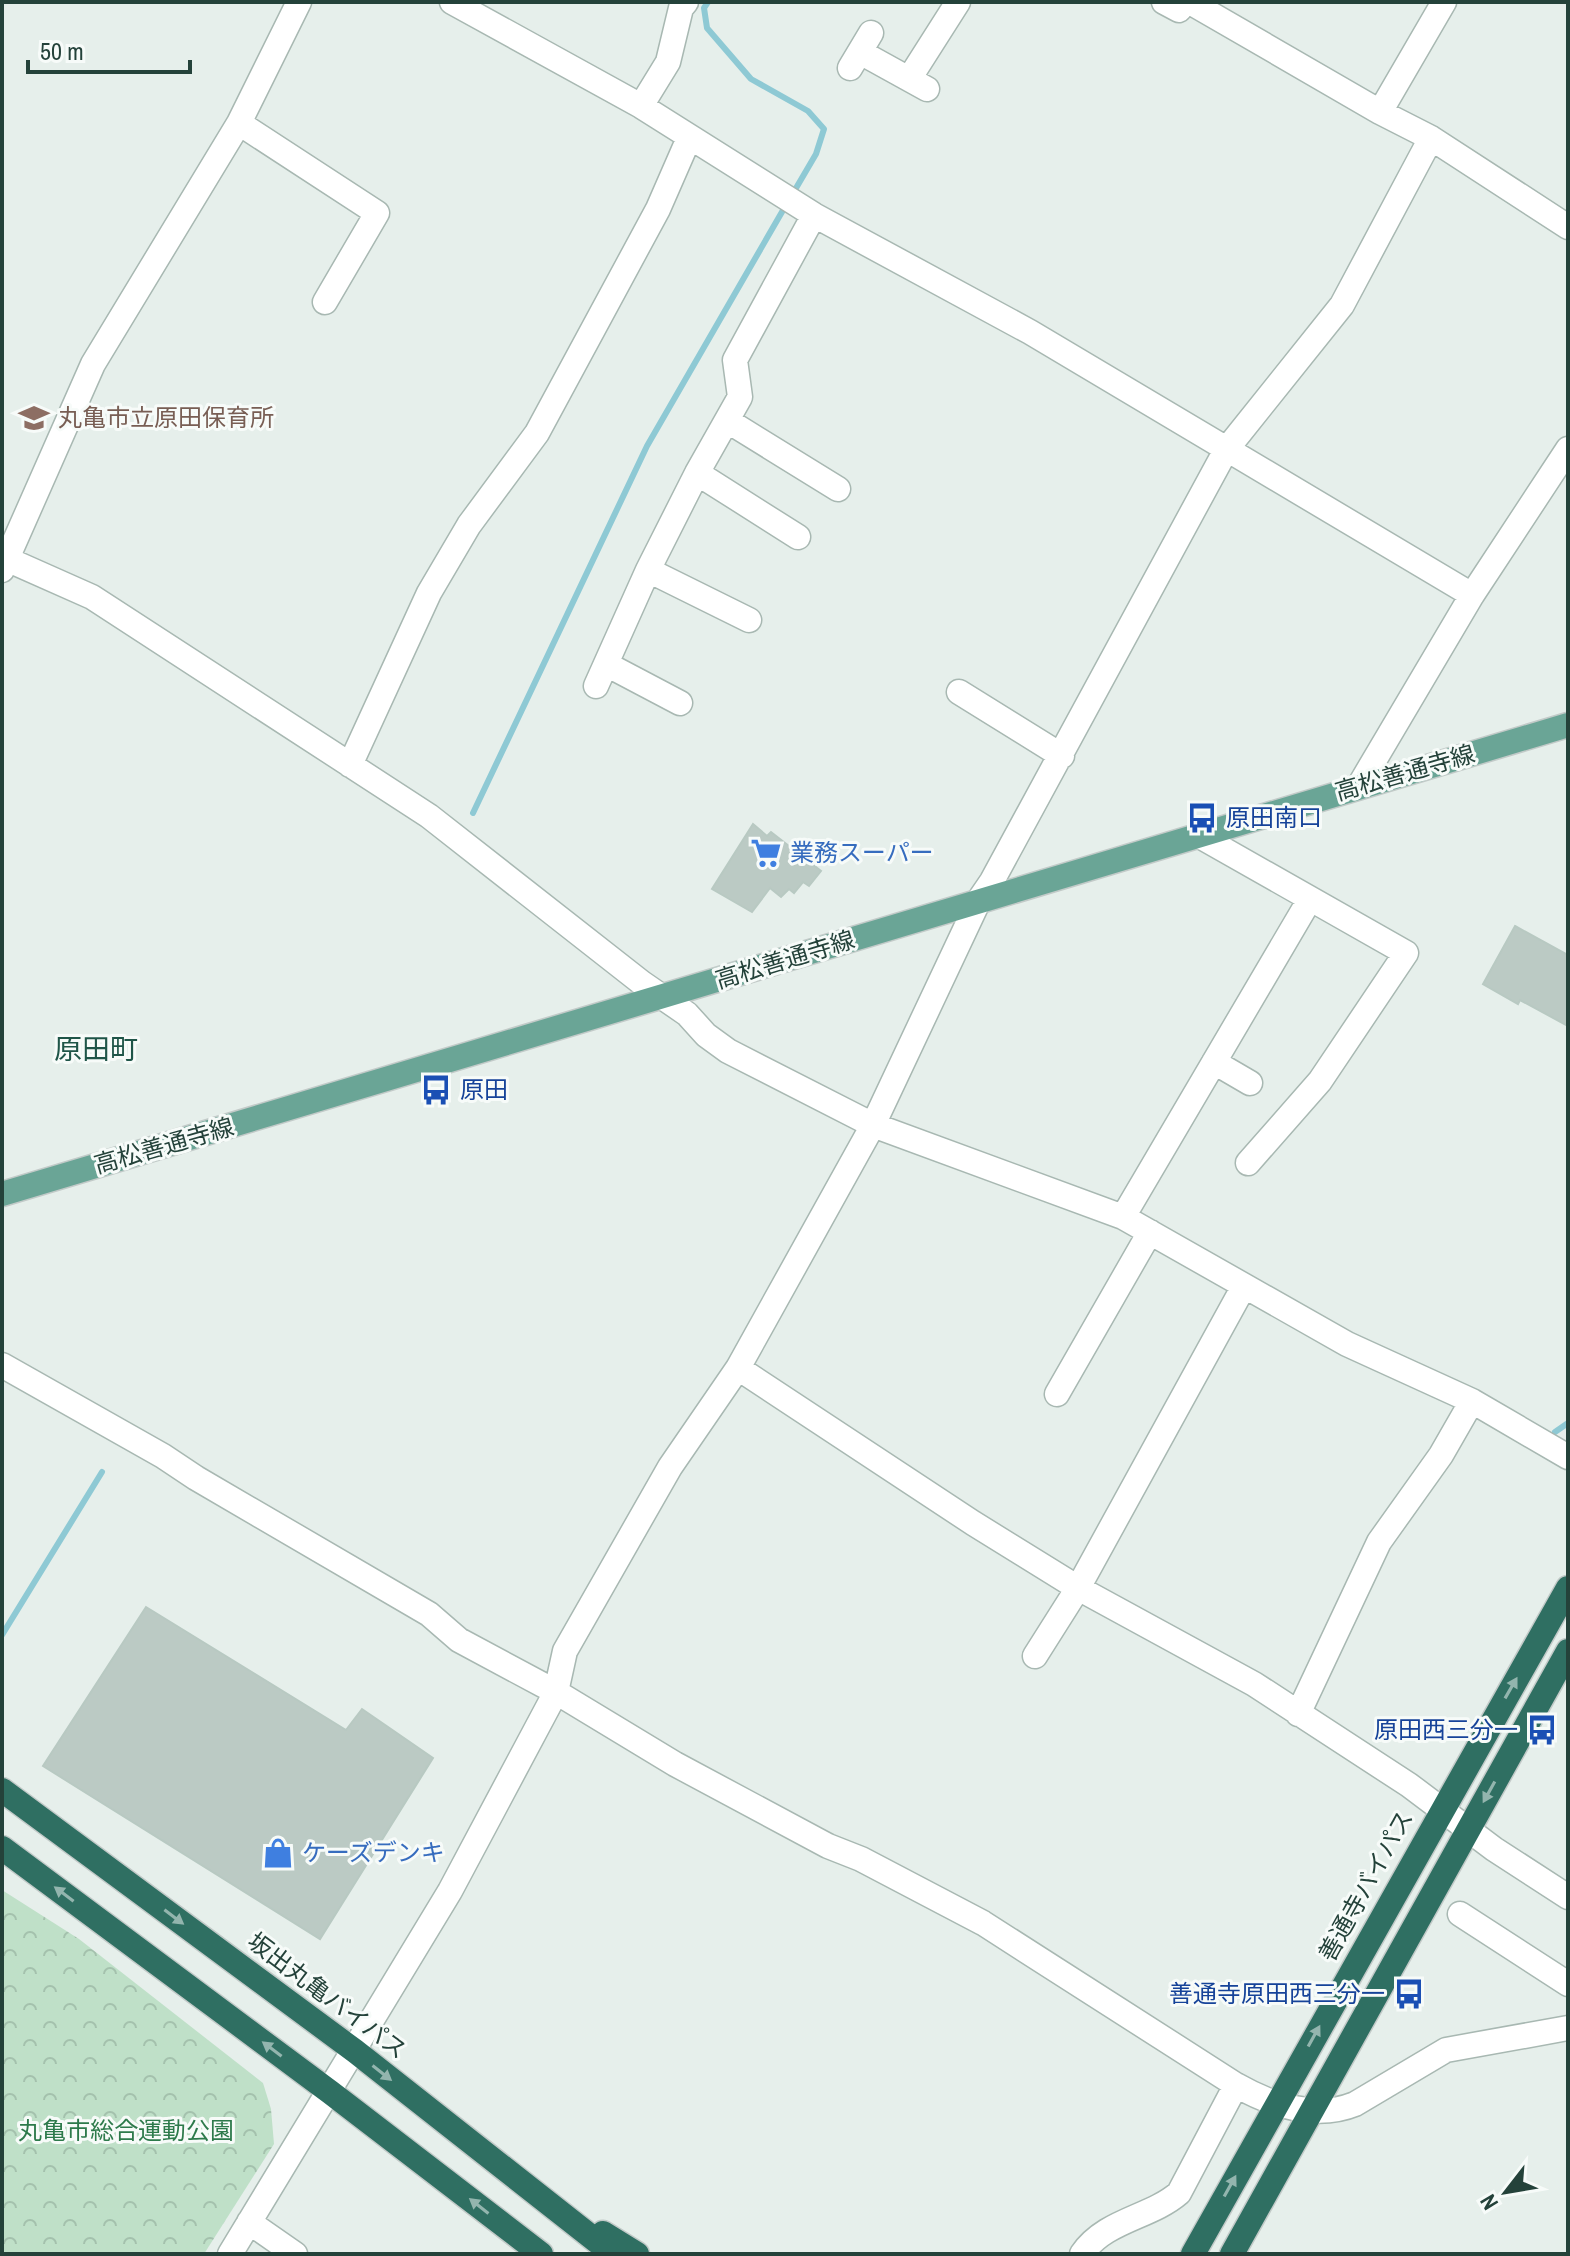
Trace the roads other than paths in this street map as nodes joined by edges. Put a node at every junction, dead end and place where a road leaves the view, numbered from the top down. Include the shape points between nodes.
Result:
1 (299, 2) edge
2 (452, 2) edge
3 (686, 2) edge
4 (958, 2) edge
5 (1164, 2) edge
6 (1187, 2) edge
7 (1444, 2) edge
8 (860, 51) dead end
9 (641, 106) junction
10 (1380, 112) junction
11 (239, 123) junction
12 (689, 138) junction
13 (1431, 138) junction
14 (814, 215) junction
15 (1568, 227) edge
16 (325, 302) dead end
17 (728, 421) junction
18 (1568, 449) edge
19 (1226, 450) junction
20 (697, 473) junction
21 (838, 489) dead end
22 (798, 537) dead end
23 (4, 562) edge
24 (648, 570) junction
25 (1472, 595) junction
26 (749, 620) dead end
27 (959, 692) dead end
28 (680, 703) dead end
29 (1568, 725) edge
30 (1062, 756) junction
31 (350, 765) junction
32 (1359, 786) junction
33 (1198, 835) junction
34 (1310, 899) junction
35 (979, 900) junction
36 (663, 996) junction
37 (1214, 1062) junction
38 (1250, 1083) dead end
39 (873, 1125) junction
40 (1248, 1163) dead end
41 (2, 1194) edge
42 (1123, 1217) junction
43 (1150, 1232) junction
44 (1244, 1286) junction
45 (2, 1365) edge
46 (738, 1368) junction
47 (1057, 1394) dead end
48 (1472, 1401) junction
49 (1568, 1457) edge
50 (1078, 1588) junction
51 (1568, 1588) edge
52 (1568, 1651) edge
53 (1035, 1656) dead end
54 (556, 1692) junction
55 (1298, 1714) junction
56 (2, 1788) edge
57 (1441, 1810) junction
58 (1469, 1829) junction
59 (2, 1850) edge
60 (1568, 1897) edge
61 (1460, 1914) dead end
62 (1568, 1984) edge
63 (1568, 2028) edge
64 (355, 2051) junction
65 (1236, 2085) junction
66 (330, 2092) junction
67 (1276, 2104) junction
68 (1310, 2111) junction
69 (527, 2184) junction
70 (249, 2222) junction
71 (230, 2254) edge
72 (295, 2254) edge
73 (541, 2254) edge
74 (613, 2254) edge
75 (637, 2254) edge
76 (1082, 2254) edge
77 (1193, 2254) edge
78 (1232, 2254) edge

1 - 11 street
2 - 9 street
3 - 9 street via 668,62
4 - 8 street via 918,84
5 - 6 street via 1179,10
6 - 10 street
7 - 10 street
9 - 12 street
10 - 13 street
11 - 16 street via 377,213
11 - 23 street via 93,364
12 - 14 street
12 - 31 street via 658,209 537,433 469,525 429,593
13 - 15 street
13 - 19 street via 1342,305
14 - 17 street via 735,360 740,397
14 - 19 street via 1030,332
17 - 20 street
17 - 21 street
18 - 25 street
19 - 25 street
19 - 30 street
20 - 22 street
20 - 24 street
23 - 31 street via 92,597
24 - 26 street
24 - 28 street via 601,675
25 - 32 street
27 - 30 street
29 - 32 main road, 高松善通寺線
30 - 35 street
31 - 36 street via 429,816
32 - 33 main road, 高松善通寺線
33 - 34 street
33 - 35 main road, 高松善通寺線
34 - 37 street
34 - 40 street via 1406,953 1320,1081
35 - 36 main road, 高松善通寺線
35 - 39 street
36 - 39 street via 728,1051
36 - 41 main road, 高松善通寺線
37 - 38 street
37 - 42 street
39 - 42 street
39 - 46 street
42 - 43 street
43 - 44 street
43 - 47 street
44 - 48 street via 1347,1344
44 - 50 street
45 - 54 street via 429,1614 459,1640
46 - 50 street
46 - 54 street via 670,1467 565,1651
48 - 49 street
48 - 55 street via 1379,1542
50 - 53 street
50 - 55 street via 1254,1684
57 -> 51 highway, 善通寺バイパス
52 -> 58 highway
54 - 64 street via 450,1891
54 - 65 street via 732,1795 983,1923
55 - 57 street
56 -> 64 highway, 坂出丸亀バイパス
57 - 58 street
67 -> 57 highway, 善通寺バイパス
58 - 60 street
58 - 68 highway
66 -> 59 highway
61 - 62 street
63 - 68 street via 1446,2050 1355,2104 1339,2111
64 - 66 street
64 -> 69 highway, 坂出丸亀バイパス
65 - 67 street
65 - 76 street via 1179,2193 1113,2226
66 - 70 street
73 -> 66 highway
67 - 68 street
77 -> 67 highway, 善通寺バイパス
68 - 78 highway
69 - 74 highway, 坂出丸亀バイパス
69 - 75 highway
70 - 71 street
70 - 72 street

